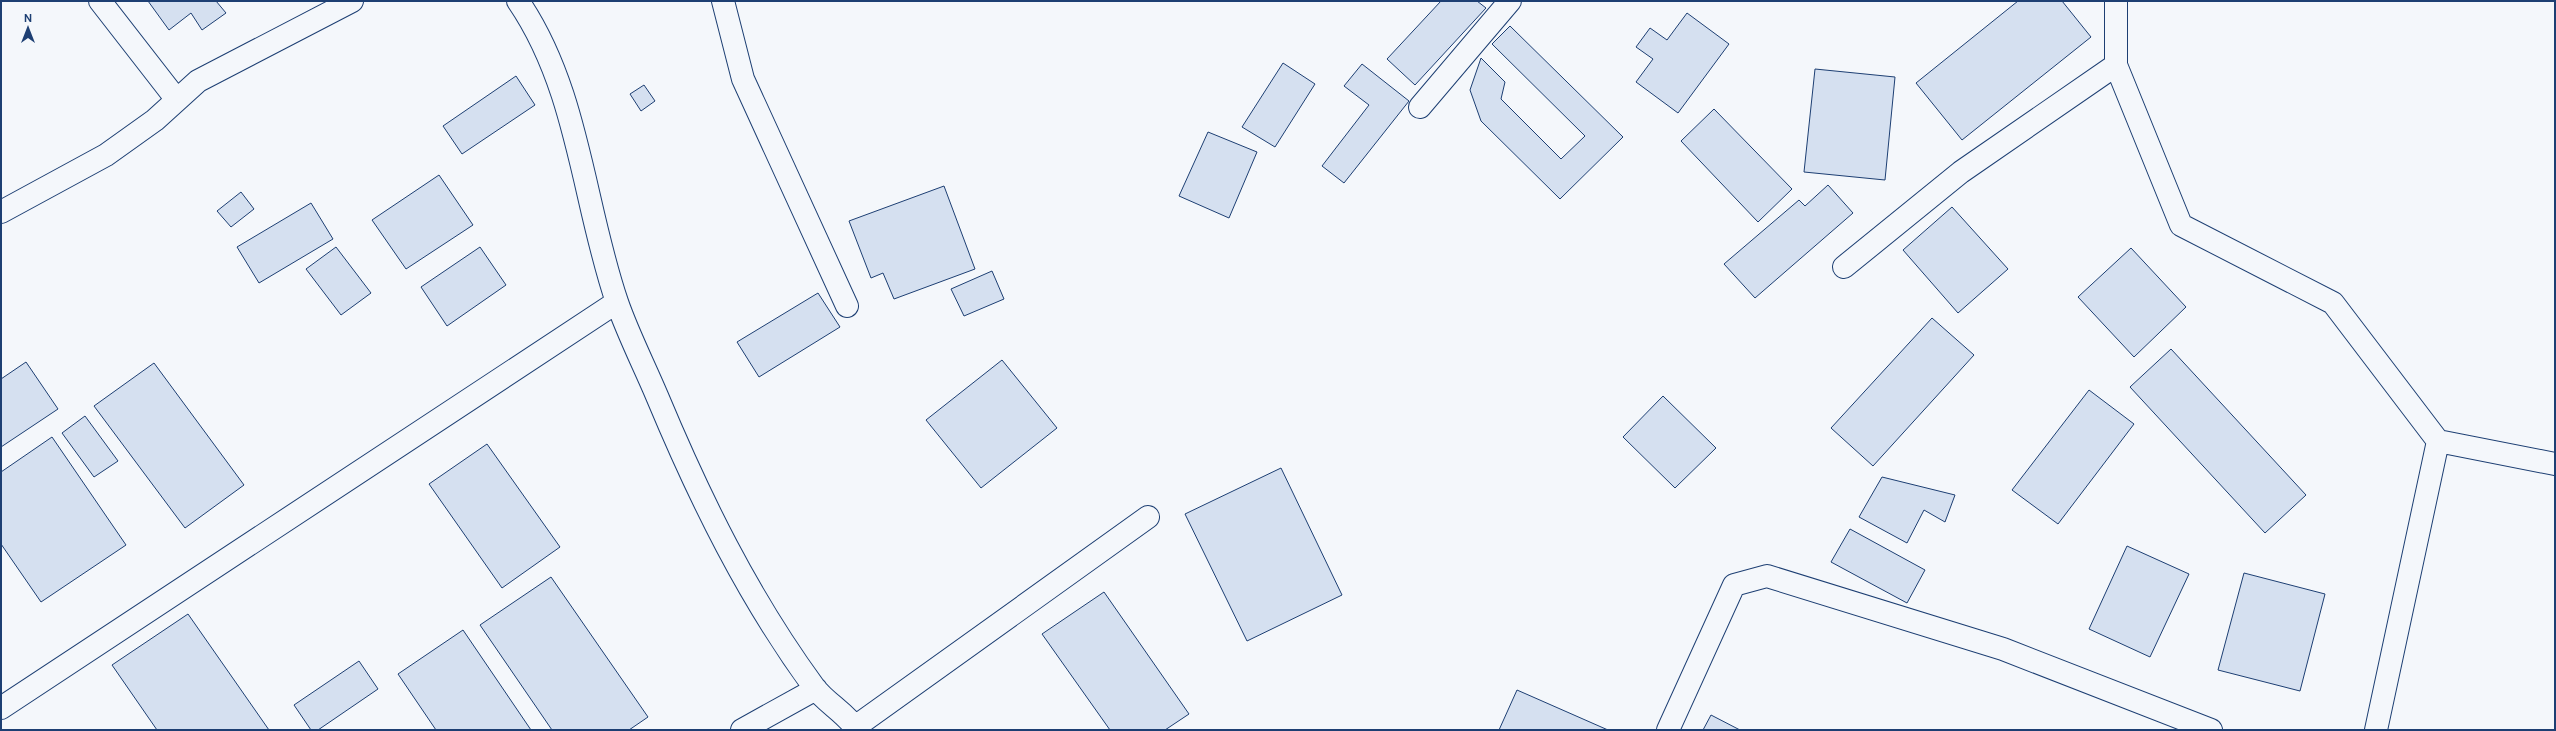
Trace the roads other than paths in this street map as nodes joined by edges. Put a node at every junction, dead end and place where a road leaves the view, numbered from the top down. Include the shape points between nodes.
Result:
1 (100, 1) edge
2 (352, 1) edge
3 (518, 1) edge
4 (723, 1) edge
5 (1510, 1) edge
6 (2116, 1) edge
7 (2116, 64) junction
8 (177, 100) junction
9 (1420, 106) dead end
10 (1, 212) edge
11 (1844, 267) dead end
12 (617, 302) junction
13 (847, 306) dead end
14 (2438, 441) junction
15 (2555, 464) edge
16 (1148, 517) dead end
17 (816, 689) junction
18 (1, 708) edge
19 (856, 728) edge
20 (742, 730) edge
21 (1668, 730) edge
22 (2211, 730) edge
23 (2376, 730) edge

1 - 8 street
2 - 8 street via 198,81
3 - 12 street via 529,17 561,90
4 - 13 street via 743,79
5 - 9 street
6 - 7 street
7 - 11 street via 1961,172
7 - 14 street via 2181,225 2333,303
8 - 10 street via 155,120 106,155
12 - 17 street via 688,471 732,557 758,603
12 - 18 street
14 - 15 street
14 - 23 street
16 - 19 street
17 - 19 street
17 - 20 street
21 - 22 street via 1734,585 1767,576 2003,649

